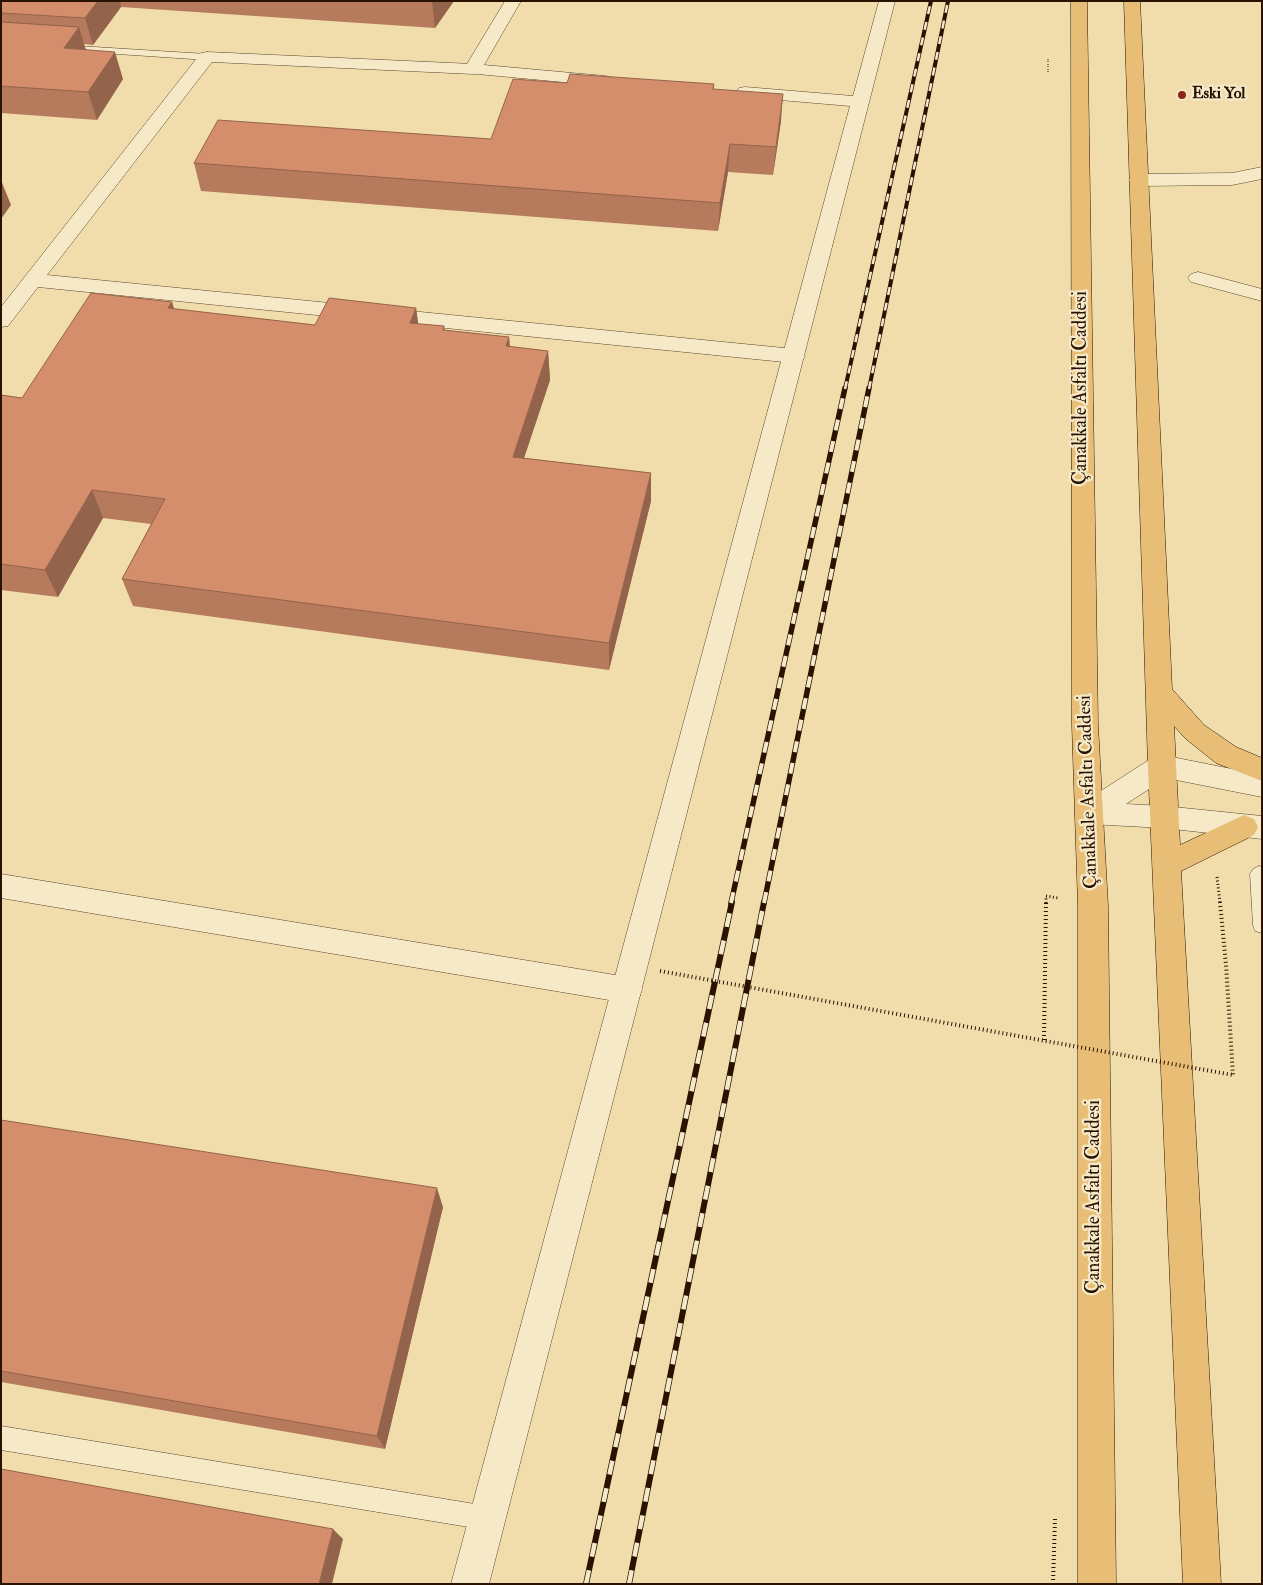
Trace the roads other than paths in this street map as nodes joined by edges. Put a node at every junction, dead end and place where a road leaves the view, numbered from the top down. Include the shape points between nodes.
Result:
1 (513, 1) edge
2 (888, 1) edge
3 (1079, 1) edge
4 (1132, 1) edge
5 (50, 47) edge
6 (207, 57) junction
7 (473, 69) junction
8 (622, 82) edge
9 (732, 91) edge
10 (861, 102) junction
11 (1262, 173) edge
12 (1139, 180) junction
13 (1198, 278) dead end
14 (33, 280) junction
15 (1262, 295) edge
16 (1, 321) edge
17 (794, 356) junction
18 (1160, 693) junction
19 (1162, 766) junction
20 (1262, 770) edge
21 (1262, 786) edge
22 (1089, 813) junction
23 (1164, 817) junction
24 (1253, 827) edge
25 (1167, 865) junction
26 (1259, 874) dead end
27 (1, 886) edge
28 (1262, 925) edge
29 (627, 990) junction
30 (1, 1438) edge
31 (488, 1518) junction
32 (470, 1584) edge
33 (1097, 1584) edge
34 (1202, 1584) edge

1 - 7 street
2 - 10 street
3 - 22 highway, Çanakkale Asfaltı Caddesi via 1085,725
4 - 12 highway
5 - 6 lane
6 - 7 street
6 - 14 street
7 - 8 street
9 - 10 street
10 - 17 street
11 - 12 street via 1232,179
12 - 18 highway
13 - 15 street
14 - 16 street
14 - 17 street
17 - 29 street
18 - 19 highway
18 - 20 highway via 1203,738 1226,755
19 - 21 street
19 - 22 street
19 - 23 highway
22 - 23 street
22 - 33 highway, Çanakkale Asfaltı Caddesi via 1093,906
23 - 24 street
23 - 25 highway
24 - 25 highway
25 - 34 highway
26 - 28 lane
27 - 29 street
29 - 31 street
30 - 31 lane
31 - 32 street

